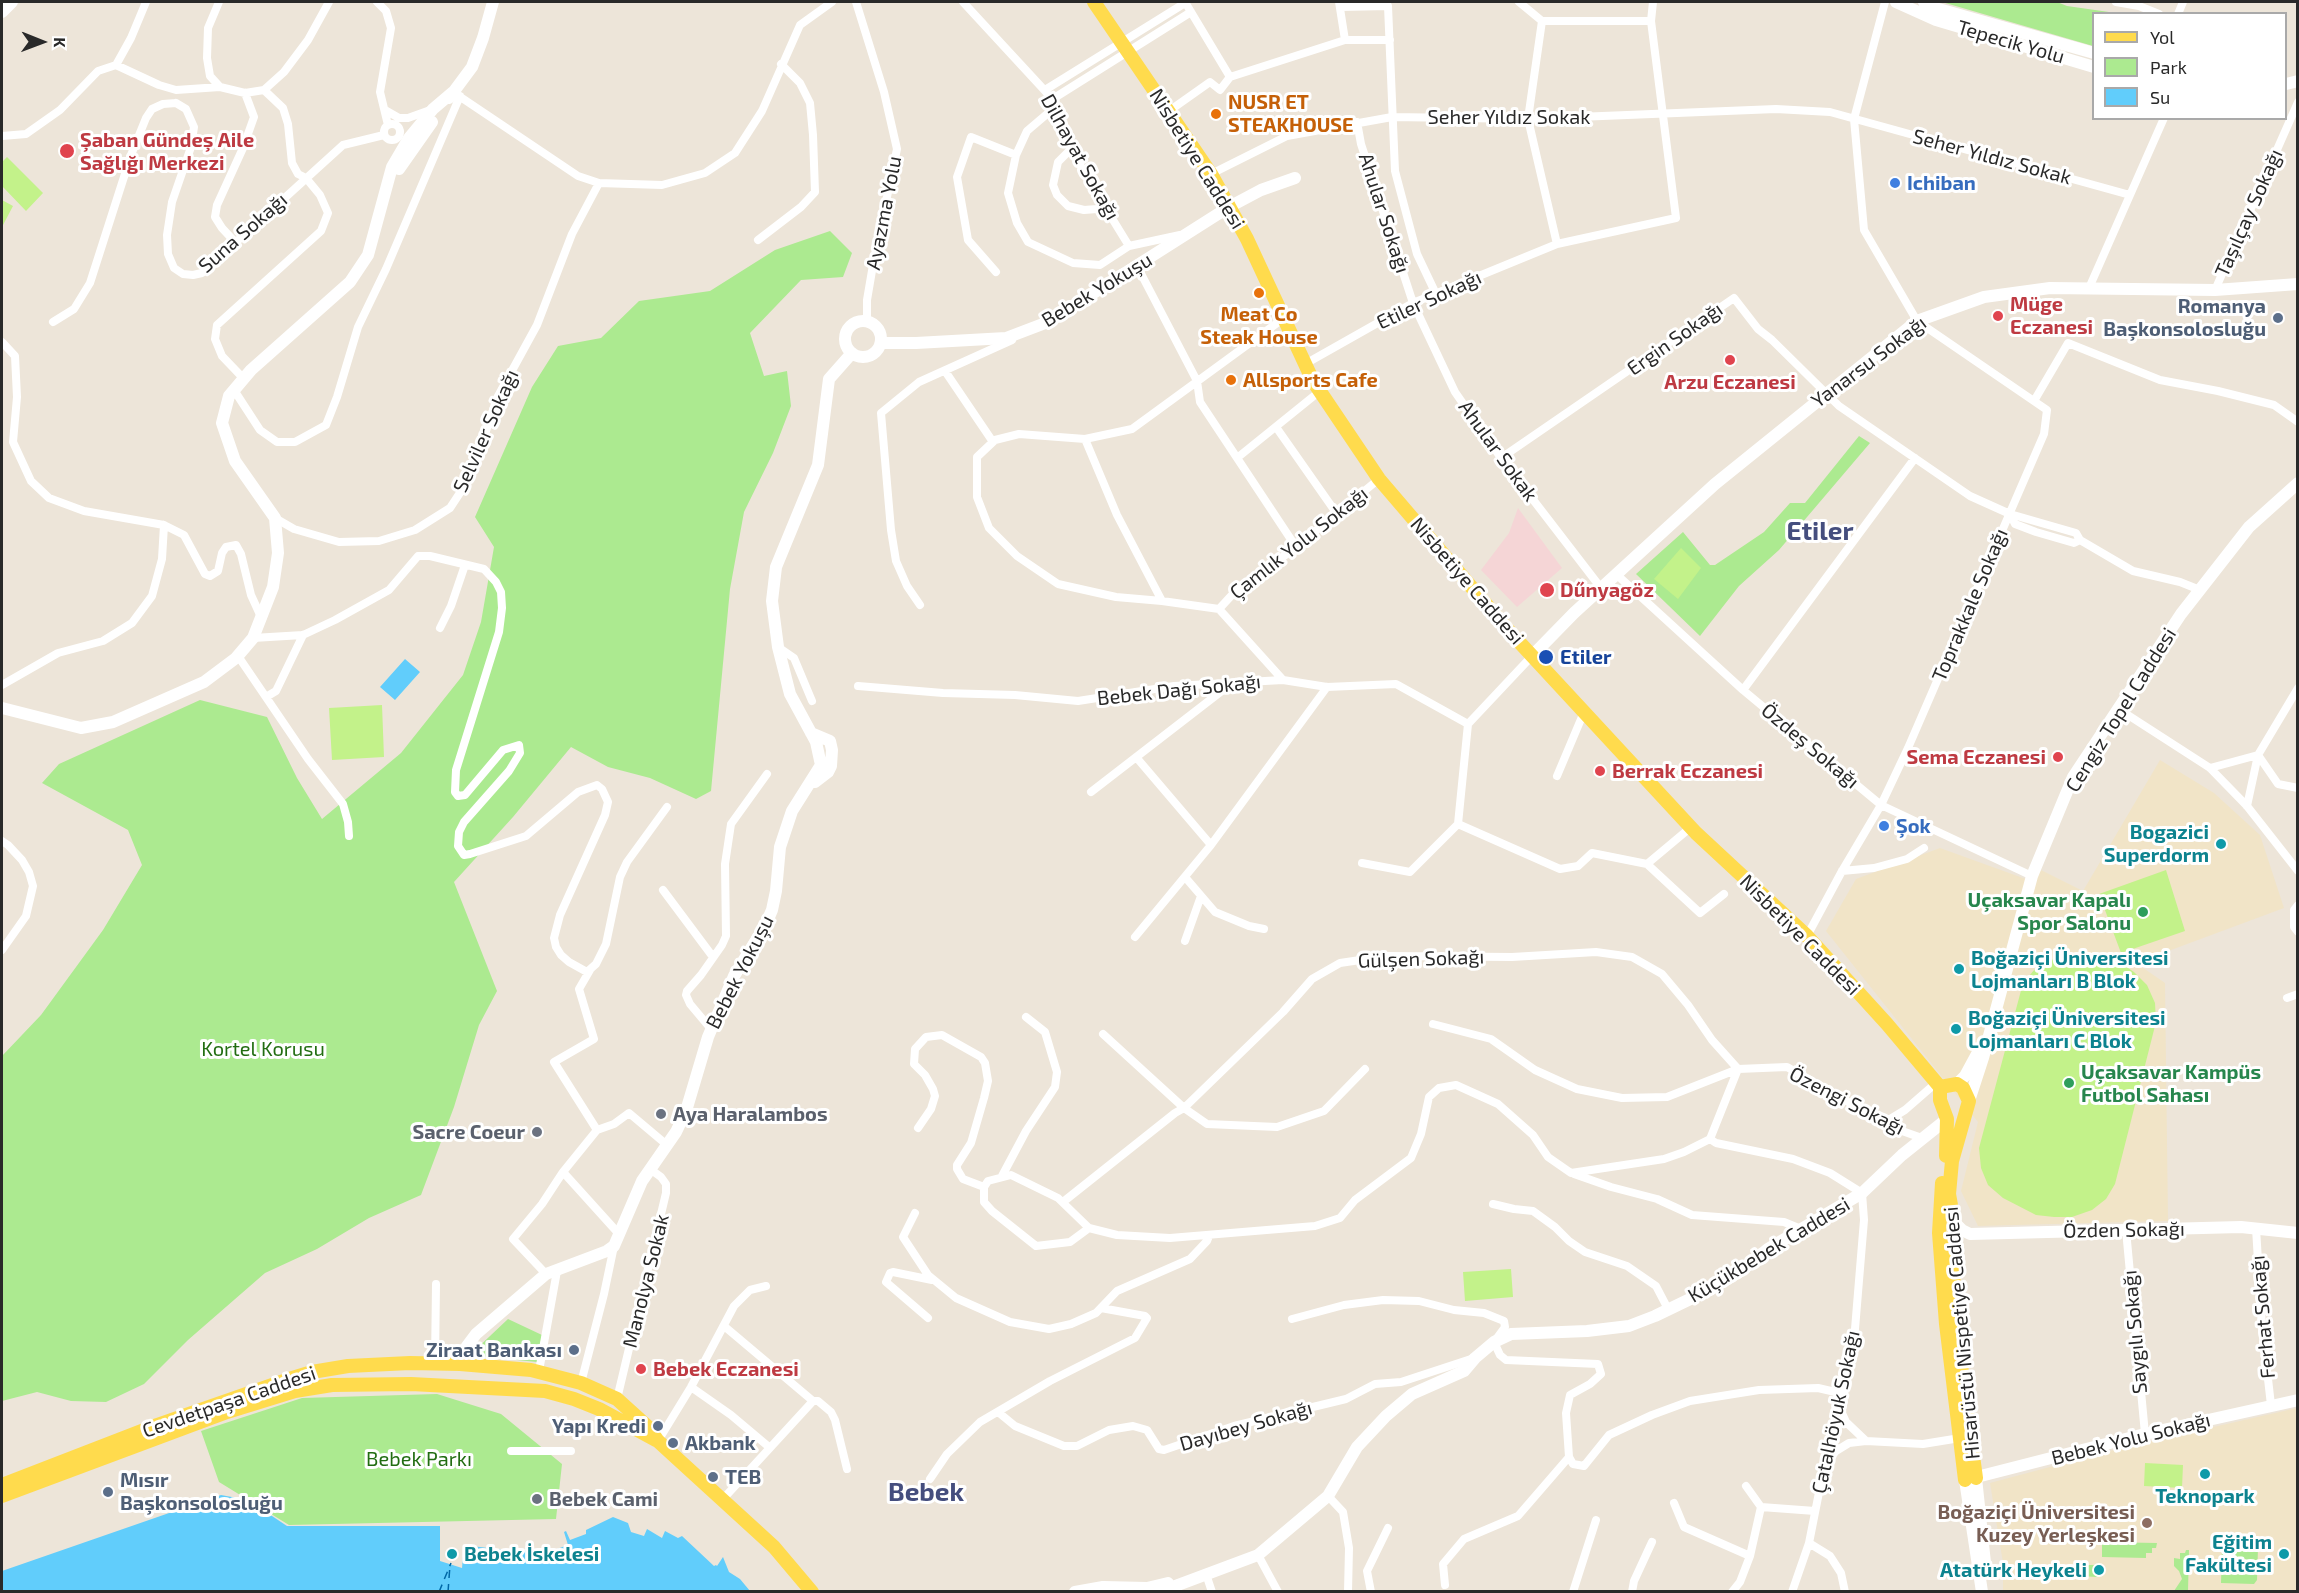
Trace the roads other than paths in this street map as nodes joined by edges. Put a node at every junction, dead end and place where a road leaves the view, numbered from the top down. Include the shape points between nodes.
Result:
1 (12, 2) edge
2 (146, 2) edge
3 (219, 2) edge
4 (329, 2) edge
5 (377, 2) edge
6 (493, 2) edge
7 (832, 2) edge
8 (856, 2) edge
9 (963, 2) edge
10 (1094, 2) edge
11 (1185, 2) edge
12 (1519, 2) edge
13 (1653, 2) edge
14 (1885, 2) edge
15 (1896, 2) edge
16 (1923, 2) edge
17 (2116, 2) edge
18 (2130, 3) edge
19 (1339, 4) edge
20 (2, 12) edge
21 (1191, 12) junction
22 (2154, 12) edge
23 (1542, 21) junction
24 (1651, 21) junction
25 (1345, 40) junction
26 (1390, 40) junction
27 (1125, 47) junction
28 (2092, 53) edge
29 (781, 64) junction
30 (116, 65) junction
31 (2092, 65) edge
32 (1230, 76) junction
33 (220, 87) junction
34 (176, 90) junction
35 (264, 90) junction
36 (246, 93) junction
37 (456, 94) junction
38 (1049, 98) junction
39 (2298, 102) edge
40 (176, 104) junction
41 (433, 109) junction
42 (384, 110) junction
43 (1169, 111) junction
44 (1662, 112) junction
45 (1392, 117) junction
46 (1528, 119) junction
47 (1854, 119) junction
48 (2163, 120) edge
49 (1356, 122) junction
50 (388, 124) junction
51 (398, 126) junction
52 (2, 136) edge
53 (387, 138) junction
54 (409, 144) junction
55 (1072, 148) junction
56 (1016, 155) junction
57 (1211, 174) junction
58 (306, 178) junction
59 (1295, 178) dead end
60 (599, 183) junction
61 (2130, 195) junction
62 (1104, 204) junction
63 (1229, 207) junction
64 (1188, 234) junction
65 (758, 240) dead end
66 (235, 242) junction
67 (1557, 244) junction
68 (1130, 246) junction
69 (1137, 266) junction
70 (996, 272) dead end
71 (2298, 284) edge
72 (2089, 288) junction
73 (2216, 291) junction
74 (1436, 294) junction
75 (1413, 303) junction
76 (1284, 318) junction
77 (867, 321) junction
78 (1917, 321) junction
79 (53, 322) dead end
80 (1048, 322) junction
81 (2, 342) edge
82 (881, 343) junction
83 (852, 353) junction
84 (1305, 364) junction
85 (945, 371) junction
86 (244, 380) junction
87 (1197, 381) junction
88 (234, 390) junction
89 (1320, 392) junction
90 (1826, 394) junction
91 (2034, 401) junction
92 (2298, 422) edge
93 (1276, 427) junction
94 (1085, 439) junction
95 (993, 442) junction
96 (1237, 458) junction
97 (1501, 458) junction
98 (1915, 458) junction
99 (1379, 479) junction
100 (2298, 483) edge
101 (1336, 514) junction
102 (2010, 514) junction
103 (275, 518) junction
104 (164, 525) junction
105 (1296, 547) junction
106 (465, 565) junction
107 (1616, 574) junction
108 (1601, 588) junction
109 (2200, 590) junction
110 (1162, 601) junction
111 (920, 605) dead end
112 (1219, 609) junction
113 (262, 619) junction
114 (440, 628) dead end
115 (303, 635) junction
116 (253, 638) junction
117 (778, 647) junction
118 (238, 656) junction
119 (1532, 656) junction
120 (1283, 680) junction
121 (1233, 683) junction
122 (2, 685) edge
123 (858, 686) dead end
124 (1327, 687) junction
125 (2298, 688) edge
126 (1743, 690) junction
127 (266, 697) junction
128 (812, 701) dead end
129 (2, 708) edge
130 (2117, 708) junction
131 (1584, 712) junction
132 (1468, 724) junction
133 (2258, 755) junction
134 (1136, 757) junction
135 (2210, 768) junction
136 (767, 774) dead end
137 (1557, 776) dead end
138 (2298, 788) edge
139 (1091, 792) dead end
140 (1881, 805) junction
141 (2247, 806) junction
142 (667, 807) dead end
143 (1458, 824) junction
144 (1690, 828) junction
145 (349, 836) dead end
146 (2, 842) edge
147 (1211, 846) junction
148 (1924, 848) dead end
149 (1362, 863) dead end
150 (1647, 864) junction
151 (1842, 871) junction
152 (2298, 871) edge
153 (2032, 876) junction
154 (1185, 877) junction
155 (663, 890) dead end
156 (1724, 894) dead end
157 (1201, 896) junction
158 (2298, 905) edge
159 (1264, 929) dead end
160 (2298, 932) edge
161 (1807, 936) junction
162 (1136, 937) dead end
163 (1185, 941) dead end
164 (2, 950) edge
165 (713, 957) junction
166 (590, 970) junction
167 (2298, 994) edge
168 (2287, 998) dead end
169 (1026, 1017) dead end
170 (1432, 1024) dead end
171 (711, 1029) junction
172 (1103, 1034) dead end
173 (1986, 1041) junction
174 (1365, 1069) dead end
175 (1738, 1069) junction
176 (1957, 1084) junction
177 (1938, 1085) junction
178 (1968, 1107) junction
179 (1184, 1108) junction
180 (1947, 1119) junction
181 (1882, 1124) junction
182 (918, 1128) dead end
183 (597, 1130) junction
184 (1922, 1138) junction
185 (1710, 1139) junction
186 (667, 1145) junction
187 (650, 1169) junction
188 (563, 1172) junction
189 (1571, 1173) junction
190 (1002, 1176) junction
191 (984, 1186) junction
192 (1862, 1193) junction
193 (1062, 1202) junction
194 (1493, 1204) dead end
195 (915, 1213) dead end
196 (1954, 1222) junction
197 (1089, 1228) junction
198 (2256, 1228) junction
199 (1802, 1229) junction
200 (2126, 1230) junction
201 (2298, 1233) edge
202 (1209, 1236) junction
203 (616, 1240) junction
204 (552, 1273) junction
205 (935, 1281) junction
206 (436, 1284) dead end
207 (766, 1286) dead end
208 (1101, 1308) junction
209 (1668, 1309) junction
210 (928, 1318) dead end
211 (1292, 1319) dead end
212 (724, 1326) junction
213 (1494, 1342) junction
214 (1475, 1358) junction
215 (410, 1363) junction
216 (435, 1363) junction
217 (460, 1364) junction
218 (535, 1370) junction
219 (581, 1383) junction
220 (411, 1384) junction
221 (459, 1387) junction
222 (691, 1387) junction
223 (529, 1390) junction
224 (1844, 1394) junction
225 (574, 1399) junction
226 (617, 1399) junction
227 (2298, 1400) edge
228 (813, 1401) junction
229 (2271, 1405) junction
230 (1841, 1411) junction
231 (998, 1412) junction
232 (2145, 1434) junction
233 (1960, 1438) junction
234 (658, 1441) junction
235 (1866, 1441) junction
236 (769, 1447) junction
237 (511, 1451) dead end
238 (571, 1451) dead end
239 (1569, 1457) junction
240 (1826, 1462) junction
241 (847, 1469) dead end
242 (930, 1479) dead end
243 (1971, 1479) junction
244 (2, 1485) edge
245 (1746, 1486) dead end
246 (2, 1496) edge
247 (1328, 1497) junction
248 (723, 1500) junction
249 (1674, 1503) dead end
250 (1761, 1507) junction
251 (1815, 1511) junction
252 (1596, 1520) dead end
253 (1388, 1528) dead end
254 (1652, 1542) dead end
255 (1809, 1543) junction
256 (1258, 1555) junction
257 (1749, 1556) junction
258 (1206, 1574) junction
259 (1190, 1579) junction
260 (1444, 1585) dead end
261 (812, 1592) edge
262 (1075, 1592) edge
263 (1159, 1592) edge
264 (1212, 1592) edge
265 (1278, 1592) edge
266 (1348, 1592) edge
267 (1371, 1592) edge
268 (1573, 1592) edge
269 (1632, 1592) edge
270 (1732, 1592) edge
271 (1792, 1592) edge
272 (1845, 1592) edge
273 (1982, 1592) edge
274 (1989, 1592) edge

1 - 20 street
2 - 30 street
3 - 33 street via 208,28 207,58 210,76
4 - 35 street via 297,57
5 - 42 street via 386,11 391,28 380,92
6 - 37 street via 472,67
7 - 29 street via 800,25
8 - 77 street, Ayazma Yolu via 897,149 874,259
9 - 38 street, Dilhayat Sokağı
10 - 27 main road, Nisbetiye Caddesi
11 - 21 street
11 - 27 street
12 - 23 street
13 - 24 street
14 - 47 street
15 - 31 street, Tepecik Yolu via 1936,20
16 - 28 street, Tepecik Yolu
17 - 18 street
18 - 22 street
19 - 25 street
19 - 26 street, Ahular Sokağı via 1388,6
21 - 27 street
21 - 32 street
23 - 24 street
23 - 46 street
24 - 44 street
25 - 26 street
25 - 32 street
26 - 45 street, Ahular Sokağı
27 - 38 street
27 - 43 main road, Nisbetiye Caddesi
29 - 60 street via 762,111 735,153 705,173 662,185
29 - 65 street via 800,83 810,103 815,192
30 - 34 street
30 - 52 street via 98,71 60,110 26,134
32 - 43 street via 1220,90 1210,82
33 - 34 street
33 - 36 street
34 - 40 street
35 - 36 street
35 - 58 street, Suna Sokağı via 283,108 292,163 298,174
36 - 66 street via 254,117 215,217
37 - 41 street
37 - 54 street
37 - 60 street via 578,176
37 - 88 street via 387,269 358,327 327,424 296,442 277,442 260,430
38 - 55 street, Dilhayat Sokağı
38 - 56 street
39 - 73 street, Taşılçay Sokağı
40 - 66 street, Suna Sokağı via 186,109 194,127 172,202 166,235 168,255 174,268 193,275 202,273
40 - 79 street via 152,109 146,118 90,283 74,309
41 - 42 street via 408,118
41 - 54 street
42 - 50 street
43 - 57 main road, Nisbetiye Caddesi
44 - 46 street, Seher Yıldız Sokak
44 - 47 street, Seher Yıldız Sokak via 1776,109 1830,112
44 - 67 street, Etiler Sokağı via 1676,218
45 - 46 street, Seher Yıldız Sokak
45 - 49 street, Seher Yıldız Sokak
45 - 74 street, Ahular Sokağı via 1395,171 1418,255
46 - 67 street
47 - 61 street, Seher Yıldız Sokak
47 - 78 street via 1864,230
48 - 61 street
49 - 57 street, Seher Yıldız Sokak via 1287,136
49 - 75 street, Ahular Sokağı
50 - 51 street
50 - 53 street via 383,130
51 - 53 street via 397,139
51 - 54 street
53 - 54 street
53 - 58 street, Suna Sokağı via 343,145
54 - 86 street via 387,187 368,255 350,282
55 - 62 street, Dilhayat Sokağı
55 - 62 street via 1058,162 1053,185 1058,195 1068,206 1084,210
56 - 68 street via 1008,193 1017,223 1028,242 1073,263 1100,265
56 - 70 street via 971,137 957,177 968,240
57 - 63 main road, Nisbetiye Caddesi
58 - 66 street, Suna Sokağı
58 - 86 street via 328,213 321,231 217,325 215,339 222,356
59 - 63 street, Bebek Yokuşu
60 - 103 street, Selviler Sokağı via 572,234 537,325 497,398 471,476 450,508 415,530 379,541 339,542 294,529
61 - 72 street
62 - 68 street, Dilhayat Sokağı
63 - 64 street, Bebek Yokuşu
63 - 76 main road, Nisbetiye Caddesi
64 - 68 street
64 - 69 street, Bebek Yokuşu
67 - 74 street, Etiler Sokağı
69 - 80 street, Bebek Yokuşu
69 - 87 street
71 - 73 street, Yanarsu Sokağı
72 - 73 street, Yanarsu Sokağı
72 - 78 street, Yanarsu Sokağı via 2050,288 1984,297
74 - 75 street, Etiler Sokağı
75 - 84 street, Etiler Sokağı
75 - 97 street, Ahular Sokak via 1455,393
76 - 84 main road, Nisbetiye Caddesi
76 - 87 street
77 - 82 street via 878,329
77 - 83 street via 848,329 846,343
78 - 90 street, Yanarsu Sokağı
78 - 91 street, Toprakkale Sokağı
80 - 82 street, Bebek Yokuşu via 1006,338
80 - 85 street
81 - 104 street via 15,356 13,441 31,481 49,498 84,511
82 - 83 street via 870,356
83 - 117 street via 829,379 818,465 776,567 772,601
84 - 89 main road, Nisbetiye Caddesi
85 - 95 street
85 - 111 street via 919,382 881,412 896,561
86 - 88 street
87 - 94 street via 1132,429
87 - 96 street via 1200,402
88 - 103 street via 222,423 235,461
89 - 93 street
89 - 99 main road, Nisbetiye Caddesi
90 - 97 street, Ergin Sokağı via 1758,329 1734,297
90 - 98 street, Ergin Sokağı
90 - 107 street, Yanarsu Sokağı via 1715,484
91 - 92 street via 2068,343 2160,380 2274,405
91 - 102 street, Toprakkale Sokağı via 2047,410 2044,434
93 - 96 street
93 - 101 street
94 - 95 street via 1019,434
94 - 110 street via 1117,515
95 - 110 street via 977,457 977,497 989,528 1017,556 1058,584 1116,597
96 - 105 street
97 - 108 street, Ahular Sokak
98 - 102 street, Ergin Sokağı via 1970,496
98 - 126 street
99 - 101 street, Çamlık Yolu Sokağı
99 - 119 main road, Nisbetiye Caddesi
100 - 109 street, Cengiz Topel Caddesi via 2249,527
101 - 105 street, Çamlık Yolu Sokağı
102 - 109 street, Ergin Sokağı via 2076,533 2080,540 2133,571
102 - 140 street, Toprakkale Sokağı
103 - 113 street via 278,553 273,587
104 - 113 street via 184,535 205,574 210,576 218,571 226,547 236,545
104 - 122 street via 162,559 152,596 132,623 104,640 58,653
105 - 112 street, Çamlık Yolu Sokağı
106 - 114 street
106 - 115 street via 418,556 390,590
106 - 166 street via 484,569 496,582 502,608 499,632 456,771 455,792 465,795 502,750 519,745 520,753 464,822 458,846 464,855 526,836 578,792 597,785 602,789 608,802 604,815 560,915 554,938 556,947 569,962
107 - 108 street, Yanarsu Sokağı
107 - 126 street, Özdeş Sokağı
108 - 119 street, Yanarsu Sokağı
109 - 130 street, Cengiz Topel Caddesi
110 - 112 street
112 - 120 street
113 - 116 street
115 - 116 street
115 - 127 street via 276,691
116 - 118 street
117 - 128 street via 794,658
117 - 171 street, Bebek Yokuşu via 790,694 811,733 830,741 833,760 828,772 805,790 792,811 780,847 772,910 734,976
118 - 127 street
118 - 129 street via 204,682 113,722 81,728
119 - 131 main road, Nisbetiye Caddesi
119 - 132 street
120 - 121 street, Bebek Dağı Sokağı
120 - 124 street, Bebek Dağı Sokağı
121 - 123 street, Bebek Dağı Sokağı via 1174,686 1078,701
121 - 134 street
124 - 132 street, Bebek Dağı Sokağı via 1396,684
124 - 147 street
125 - 133 street
126 - 140 street, Özdeş Sokağı
127 - 145 street via 343,804
130 - 135 street
130 - 153 street, Cengiz Topel Caddesi via 2073,777
131 - 137 street
131 - 144 main road, Nisbetiye Caddesi
132 - 143 street
133 - 135 street
133 - 138 street via 2278,784
133 - 141 street
134 - 139 street
134 - 147 street
135 - 141 street
136 - 165 street via 731,824 725,873 726,936
140 - 151 street, Toprakkale Sokağı
140 - 153 street, Özdeş Sokağı
141 - 152 street
142 - 166 street via 627,862 620,877 606,944
143 - 149 street via 1410,873
143 - 150 street via 1560,869 1578,866 1592,853
144 - 150 street
144 - 161 main road, Nisbetiye Caddesi
146 - 164 street via 22,860 33,886 26,916
147 - 154 street
148 - 151 street via 1907,859
150 - 156 street via 1700,913
151 - 161 street, Toprakkale Sokağı
153 - 173 street, Cengiz Topel Caddesi
154 - 157 street
154 - 162 street
155 - 165 street
157 - 159 street via 1215,912
157 - 163 street
158 - 160 street via 2294,910 2294,927
161 - 177 main road, Nisbetiye Caddesi
165 - 171 street via 686,995
166 - 183 street via 579,988 594,1039 554,1062
167 - 168 street
169 - 190 street via 1045,1032 1057,1072 1055,1087
170 - 175 street, Özengi Sokağı via 1491,1039 1535,1070 1577,1089 1622,1098 1667,1097
171 - 186 street, Bebek Yokuşu via 686,1111
172 - 179 street
173 - 176 street
173 - 178 street, Cengiz Topel Caddesi
174 - 179 street via 1324,1111 1277,1127 1207,1124
175 - 179 street, Gülşen Sokağı via 1662,974 1632,957 1596,952 1512,957 1387,956 1340,963 1311,979 1283,1012
175 - 181 street, Özengi Sokağı via 1786,1067
175 - 185 street
176 - 177 main road
176 - 178 main road via 1963,1088
177 - 180 main road
177 - 181 street
178 - 180 main road via 1958,1117
178 - 196 main road, Hisarüstü Nispetiye Caddesi via 1950,1180
179 - 193 street, Gülşen Sokağı
180 - 184 street, Küçükbebek Caddesi
180 - 233 main road via 1940,1233
181 - 184 street, Özengi Sokağı
182 - 191 street via 935,1096 914,1064 915,1049 926,1037 942,1035 985,1063 988,1081 984,1098 971,1143 957,1165 963,1179
183 - 186 street via 629,1113
183 - 188 street
184 - 192 street, Küçükbebek Caddesi
185 - 189 street via 1664,1159
185 - 192 street via 1793,1159 1830,1173
186 - 187 street, Bebek Yokuşu
187 - 203 street, Bebek Yokuşu
187 - 226 street, Manolya Sokak via 666,1184 666,1193
188 - 203 street
188 - 204 street via 513,1239
189 - 199 street via 1692,1215 1784,1222
189 - 202 street via 1548,1157 1533,1135 1498,1104 1456,1085 1439,1088 1429,1097 1411,1158 1355,1200 1340,1218 1315,1226
190 - 191 street
190 - 193 street via 1011,1175
191 - 197 street via 984,1202 1036,1246 1070,1242
192 - 199 street, Küçükbebek Caddesi
192 - 224 street, Çatalhöyuk Sokağı via 1864,1220 1857,1307
193 - 197 street
194 - 209 street via 1533,1211 1586,1252 1627,1266 1656,1286
195 - 205 street via 903,1237
196 - 200 street, Özden Sokağı via 1970,1234
196 - 243 main road, Hisarüstü Nispetiye Caddesi via 1954,1285
197 - 202 street via 1117,1235
198 - 200 street, Özden Sokağı
198 - 201 street, Özden Sokağı
198 - 229 street, Ferhat Sokağı
199 - 209 street, Küçükbebek Caddesi via 1713,1288
200 - 232 street, Saygılı Sokağı
202 - 208 street via 1190,1259 1117,1291
203 - 204 street via 607,1251
203 - 219 street
204 - 217 street via 477,1334
204 - 218 street
205 - 208 street via 956,1298 1010,1322 1049,1329 1071,1324
205 - 210 street via 890,1272 886,1282
206 - 216 street
207 - 212 street via 750,1290 734,1306
208 - 231 street via 1147,1318 1135,1338
209 - 213 street, Küçükbebek Caddesi via 1629,1326 1511,1334
211 - 213 street via 1344,1305 1419,1301 1484,1313 1504,1321
212 - 222 street
212 - 228 street
213 - 214 street, Küçükbebek Caddesi
213 - 239 street via 1506,1360 1598,1364 1600,1374 1570,1395 1566,1413
214 - 231 street, Dayıbey Sokağı via 1401,1382 1375,1384 1346,1399 1234,1426 1164,1450 1159,1449 1148,1430 1133,1426 1110,1430 1077,1446 1064,1446 1015,1426
214 - 247 street, Küçükbebek Caddesi via 1464,1371 1412,1394 1386,1416 1357,1447
215 - 216 main road, Cevdetpaşa Caddesi
215 - 220 main road via 407,1372
215 - 244 main road, Cevdetpaşa Caddesi via 348,1366 289,1379
216 - 217 main road, Cevdetpaşa Caddesi
217 - 218 main road, Cevdetpaşa Caddesi
217 - 221 main road
218 - 219 main road, Cevdetpaşa Caddesi
218 - 223 main road via 534,1385
219 - 225 main road
219 - 226 main road, Cevdetpaşa Caddesi
220 - 221 main road, Cevdetpaşa Caddesi
220 - 246 main road, Cevdetpaşa Caddesi via 332,1385 294,1391
221 - 223 main road, Cevdetpaşa Caddesi
222 - 234 street
222 - 236 street
223 - 225 main road, Cevdetpaşa Caddesi
224 - 230 street, Çatalhöyuk Sokağı
224 - 239 street via 1818,1388 1759,1390 1690,1401 1609,1436 1584,1466 1573,1464
225 - 234 main road, Cevdetpaşa Caddesi
226 - 234 main road, Cevdetpaşa Caddesi
227 - 229 street, Bebek Yolu Sokağı
228 - 236 street
228 - 241 street via 831,1412
229 - 232 street, Bebek Yolu Sokağı
230 - 235 street via 1846,1422
230 - 240 street, Çatalhöyuk Sokağı
231 - 242 street via 980,1422 947,1454
232 - 243 street, Bebek Yolu Sokağı
233 - 235 street via 1923,1444
233 - 243 main road
234 - 248 main road, Cevdetpaşa Caddesi
235 - 240 street via 1849,1443
236 - 248 street
237 - 238 street
239 - 260 street via 1518,1516 1464,1539 1443,1564
240 - 251 street, Çatalhöyuk Sokağı
243 - 273 street
243 - 274 street, Hisarüstü Nispetiye Caddesi
245 - 250 street
247 - 256 street, Küçükbebek Caddesi
247 - 266 street via 1343,1512 1349,1548
248 - 261 main road, Cevdetpaşa Caddesi via 774,1547
249 - 257 street via 1684,1527
250 - 251 street
250 - 257 street
251 - 255 street, Çatalhöyuk Sokağı
252 - 268 street
253 - 267 street via 1366,1572
254 - 269 street
255 - 271 street, Çatalhöyuk Sokağı
255 - 272 street via 1830,1556 1842,1573
256 - 258 street, Küçükbebek Caddesi
256 - 265 street
257 - 270 street
258 - 259 street, Küçükbebek Caddesi
258 - 264 street
259 - 262 street via 1147,1588 1103,1587
259 - 263 street, Küçükbebek Caddesi

